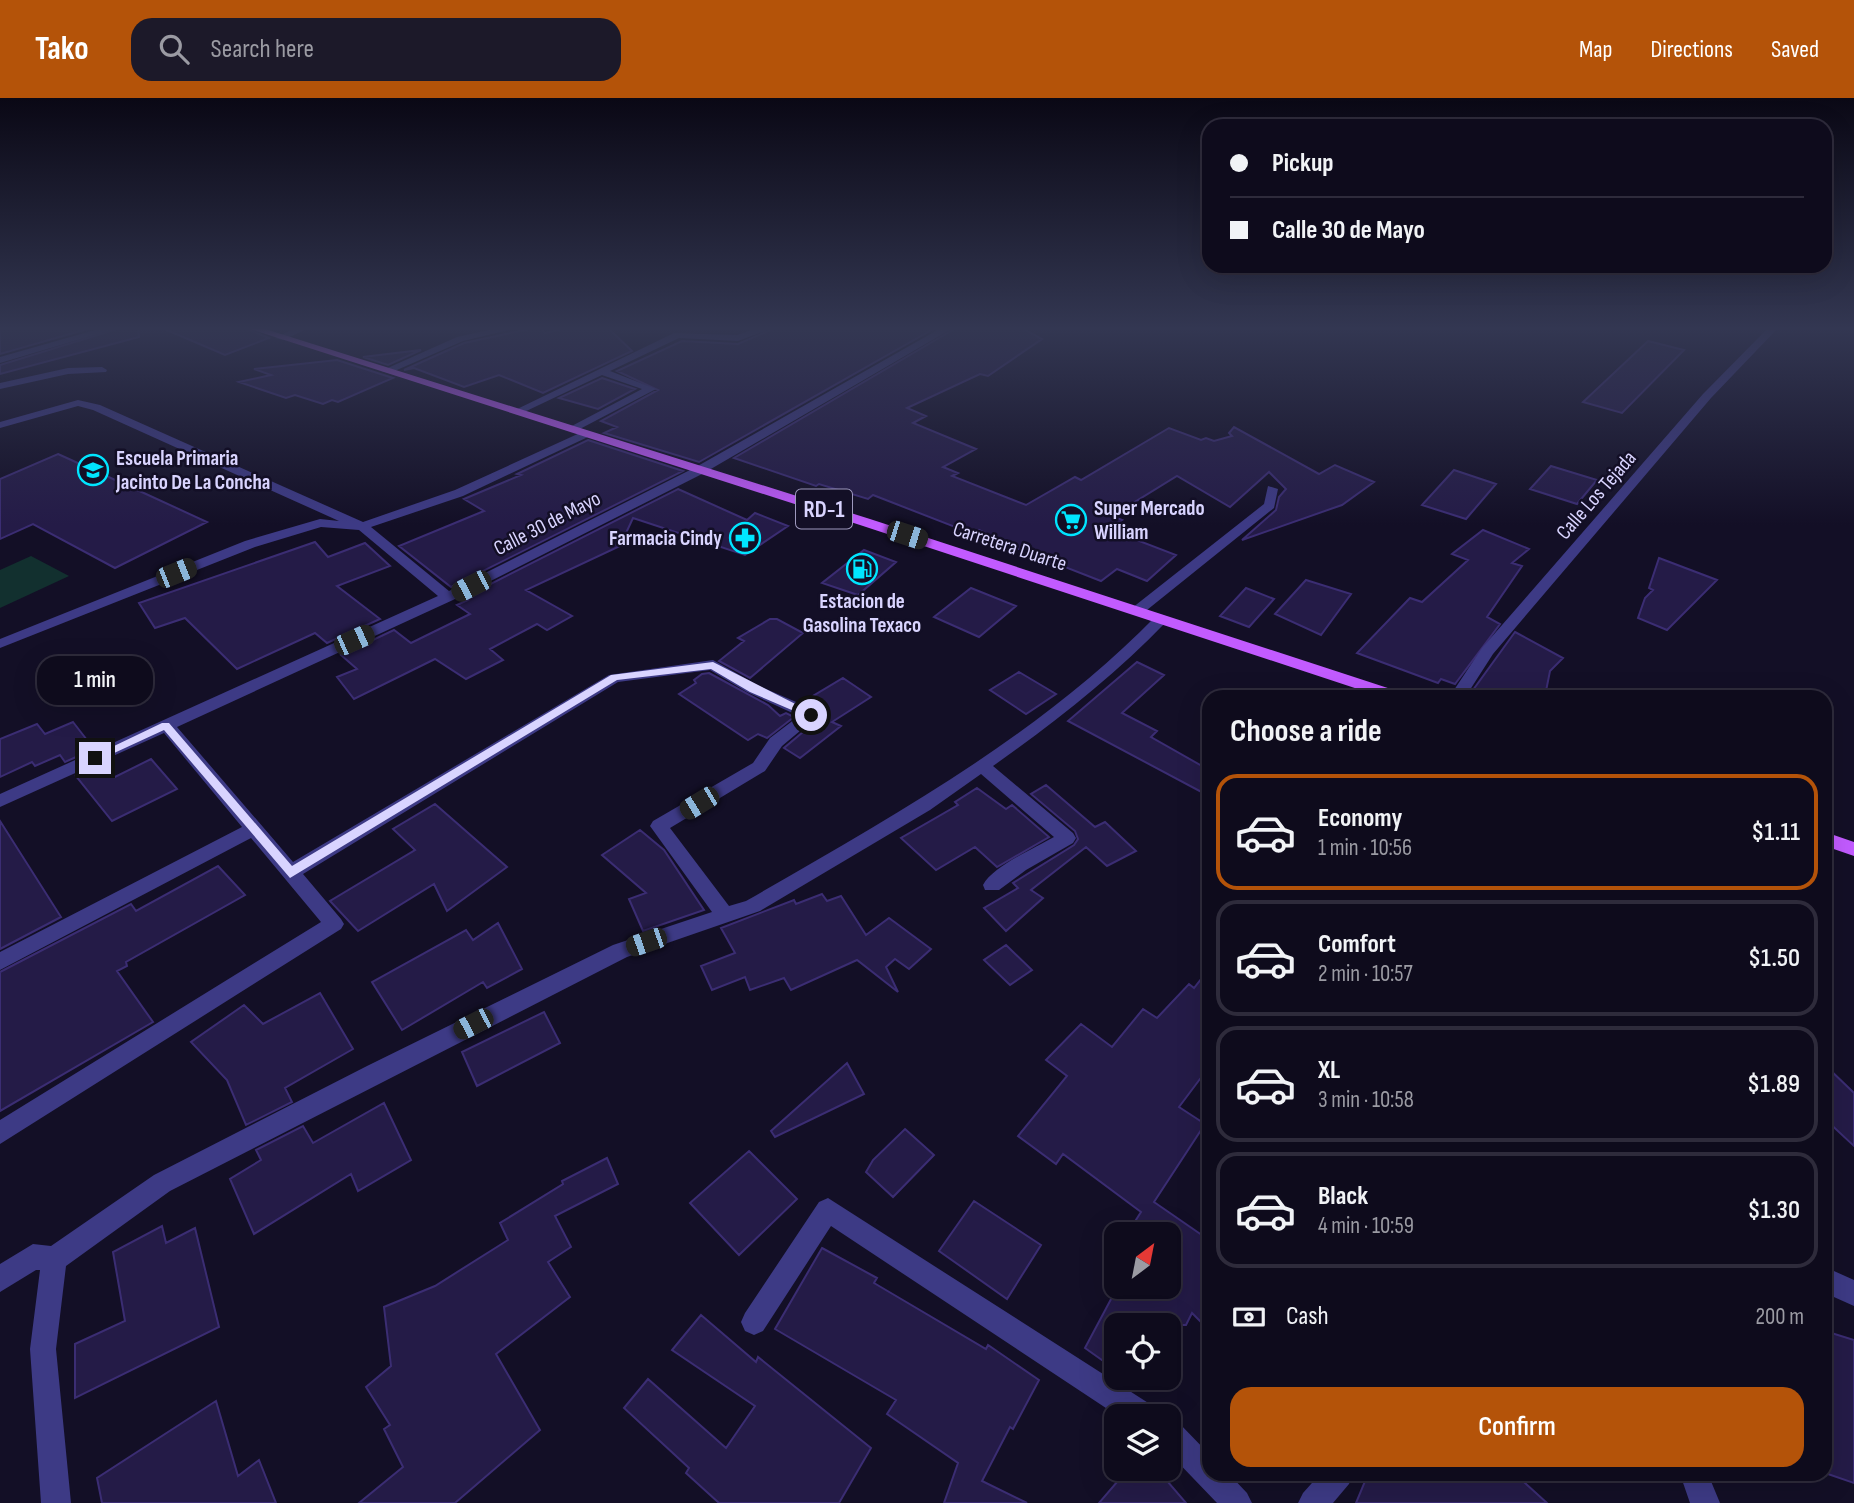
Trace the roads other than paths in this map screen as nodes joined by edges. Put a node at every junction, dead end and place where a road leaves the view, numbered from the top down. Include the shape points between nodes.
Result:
1 (458, 394) edge
2 (554, 394) edge
3 (643, 394) edge
4 (833, 394) edge
5 (1709, 394) edge
6 (516, 412) junction
7 (0, 425) edge
8 (579, 432) junction
9 (700, 470) junction
10 (1272, 489) dead end
11 (362, 526) junction
12 (448, 597) junction
13 (1137, 611) junction
14 (1161, 619) junction
15 (0, 644) edge
16 (1376, 690) edge
17 (1462, 690) edge
18 (166, 725) junction
19 (982, 766) junction
20 (0, 801) edge
21 (252, 829) junction
22 (1832, 841) edge
23 (1854, 849) edge
24 (290, 873) junction
25 (992, 885) dead end
26 (725, 915) junction
27 (0, 962) edge
28 (0, 1133) edge
29 (54, 1259) junction
30 (0, 1279) edge
31 (1832, 1283) edge
32 (1854, 1293) edge
33 (754, 1322) dead end
34 (1125, 1404) edge
35 (1181, 1445) edge
36 (1202, 1467) edge
37 (1216, 1481) edge
38 (1333, 1481) edge
39 (1697, 1481) edge
40 (56, 1503) edge
41 (1237, 1503) edge
42 (1313, 1503) edge
43 (1705, 1503) edge

1 - 6 main road, Carretera Duarte / RD-1
2 - 6 street
3 - 8 street
4 - 9 street, Calle 30 de Mayo
5 - 17 street, Calle Los Tejada via 1487,651
6 - 8 main road, Carretera Duarte / RD-1
7 - 11 street via 78,403 96,407
8 - 9 main road, Carretera Duarte / RD-1
8 - 11 street via 459,493
9 - 12 street, Calle 30 de Mayo
9 - 13 main road, Carretera Duarte / RD-1
10 - 13 street via 1270,505
11 - 12 street
11 - 15 street via 320,523 250,544
12 - 18 street, Calle 30 de Mayo
13 - 14 main road, Carretera Duarte / RD-1
14 - 16 main road, Carretera Duarte / RD-1
14 - 19 street via 1129,652
18 - 20 street, Calle 30 de Mayo
18 - 21 street
19 - 25 street via 1067,838
19 - 26 street via 924,806 753,906
21 - 24 street
21 - 27 street
22 - 23 main road
24 - 26 street via 614,678 713,665 811,715 776,742 759,767 659,826
24 - 28 street via 334,924
26 - 29 street via 620,951 375,1073 162,1183
29 - 30 street via 33,1257
29 - 40 street via 43,1349
31 - 32 street
33 - 34 street via 828,1210
35 - 36 street
37 - 41 street
38 - 42 street
39 - 43 street

